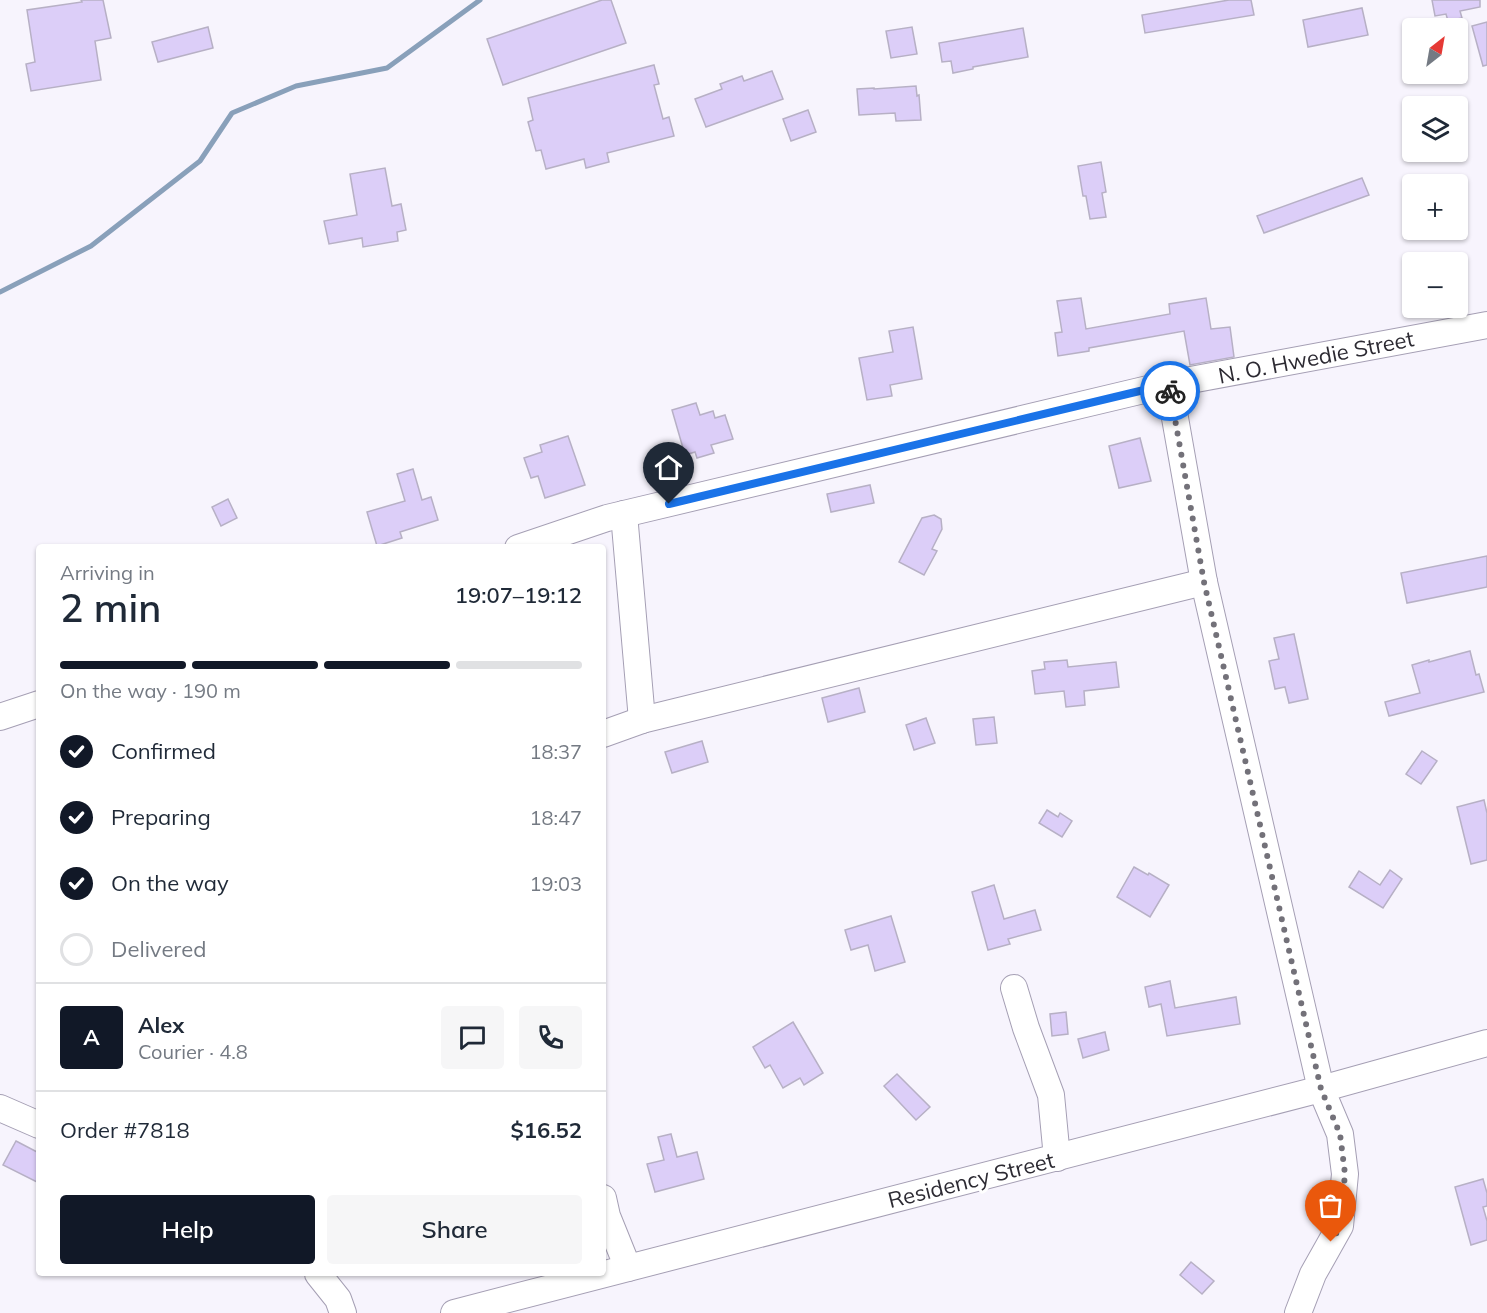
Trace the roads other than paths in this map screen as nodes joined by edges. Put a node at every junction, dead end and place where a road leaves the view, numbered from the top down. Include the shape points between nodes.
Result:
1 (1487, 325) edge
2 (1169, 384) junction
3 (624, 514) junction
4 (530, 544) edge
5 (1204, 582) junction
6 (36, 705) edge
7 (0, 717) edge
8 (642, 720) junction
9 (606, 733) edge
10 (1014, 988) dead end
11 (1487, 1043) edge
12 (1321, 1089) junction
13 (0, 1108) edge
14 (36, 1124) edge
15 (1057, 1158) junction
16 (606, 1212) edge
17 (628, 1269) junction
18 (606, 1275) edge
19 (320, 1276) edge
20 (600, 1276) edge
21 (343, 1313) edge
22 (454, 1313) edge
23 (1298, 1313) edge

1 - 2 street, N. O. Hwedie Street
2 - 3 street, N. O. Hwedie Street
2 - 5 street
3 - 4 street, N. O. Hwedie Street
3 - 8 street
5 - 8 street
5 - 12 street
6 - 7 street
8 - 9 street
10 - 15 street via 1051,1095
11 - 12 street, Residency Street
12 - 15 street, Residency Street
12 - 23 street via 1340,1134 1345,1174 1340,1227 1313,1274
13 - 14 street
15 - 17 street, Residency Street
16 - 17 street
17 - 18 street, Residency Street
19 - 21 street via 338,1299
20 - 22 street, Residency Street

